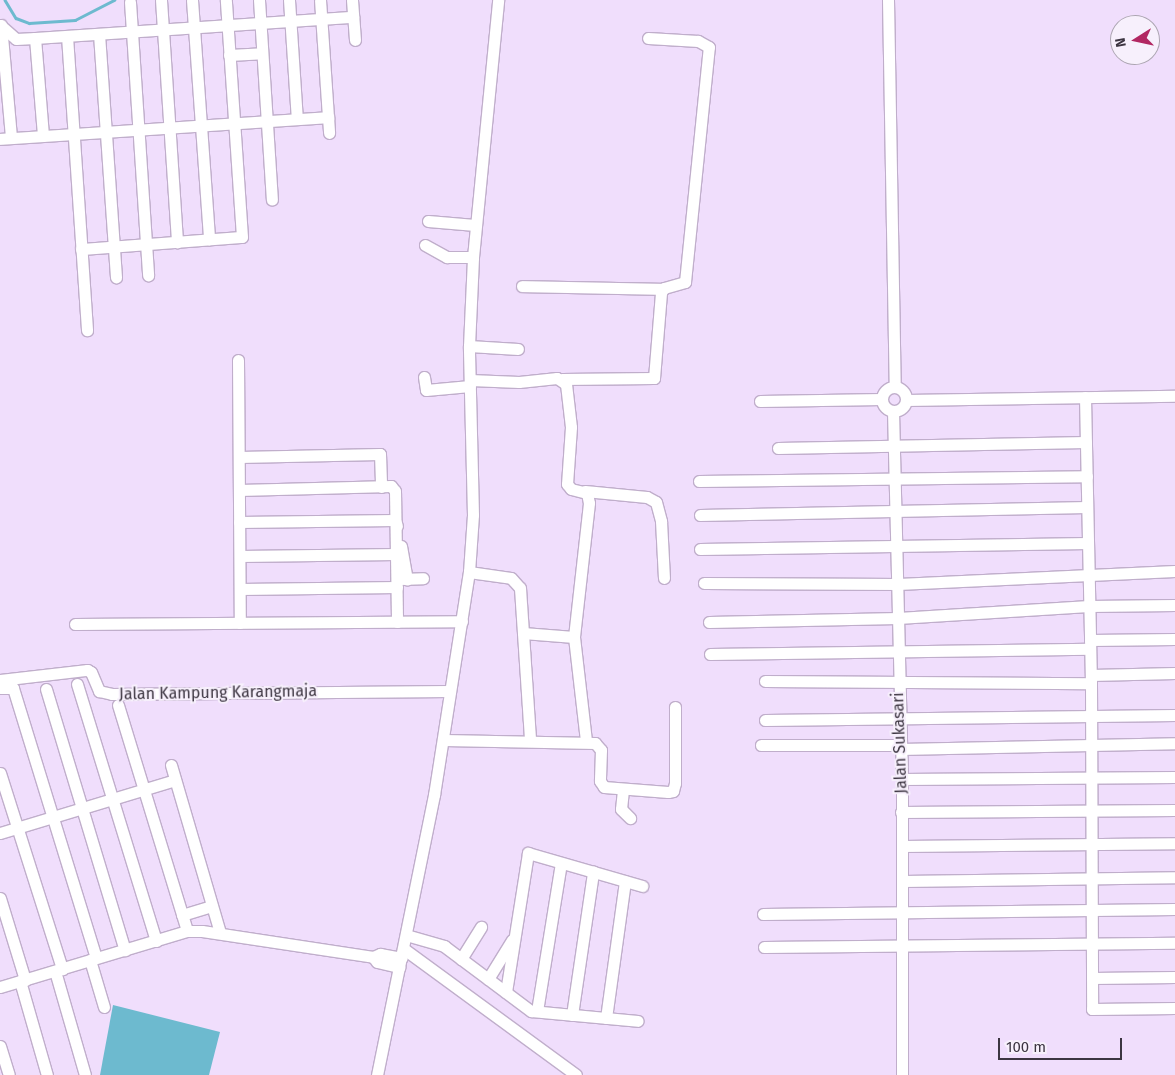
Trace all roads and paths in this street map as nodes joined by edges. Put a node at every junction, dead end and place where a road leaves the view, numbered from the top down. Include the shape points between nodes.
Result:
1 (161, 0) edge
2 (192, 0) edge
3 (226, 0) edge
4 (259, 0) edge
5 (289, 0) edge
6 (320, 0) edge
7 (352, 0) edge
8 (498, 0) edge
9 (888, 0) edge
10 (130, 2) dead end
11 (353, 17) junction
12 (321, 19) junction
13 (290, 21) junction
14 (260, 23) junction
15 (0, 25) edge
16 (228, 26) junction
17 (194, 28) junction
18 (163, 30) junction
19 (132, 32) junction
20 (99, 34) junction
21 (67, 36) junction
22 (35, 38) junction
23 (648, 38) dead end
24 (355, 40) dead end
25 (262, 53) junction
26 (230, 55) junction
27 (328, 117) junction
28 (297, 119) junction
29 (267, 121) junction
30 (234, 123) junction
31 (200, 126) junction
32 (170, 128) junction
33 (138, 130) junction
34 (105, 132) junction
35 (329, 133) dead end
36 (74, 134) junction
37 (43, 136) junction
38 (6, 138) edge
39 (272, 200) dead end
40 (428, 221) dead end
41 (475, 225) junction
42 (209, 240) junction
43 (177, 242) junction
44 (146, 244) junction
45 (425, 245) dead end
46 (114, 246) junction
47 (81, 249) junction
48 (473, 257) junction
49 (148, 275) dead end
50 (116, 277) dead end
51 (522, 286) dead end
52 (663, 289) junction
53 (87, 330) dead end
54 (469, 346) junction
55 (518, 349) dead end
56 (238, 360) dead end
57 (424, 377) dead end
58 (562, 379) junction
59 (470, 383) junction
60 (894, 387) junction
61 (1175, 396) edge
62 (1086, 397) junction
63 (882, 399) junction
64 (906, 400) junction
65 (760, 401) dead end
66 (893, 411) junction
67 (1086, 442) junction
68 (894, 446) junction
69 (778, 448) dead end
70 (239, 457) junction
71 (1087, 476) junction
72 (895, 480) junction
73 (699, 481) dead end
74 (381, 487) junction
75 (239, 490) junction
76 (585, 491) junction
77 (1087, 507) junction
78 (895, 512) junction
79 (700, 515) dead end
80 (395, 520) junction
81 (239, 522) junction
82 (1088, 543) junction
83 (896, 545) junction
84 (700, 549) dead end
85 (396, 554) junction
86 (240, 556) junction
87 (1175, 571) edge
88 (469, 572) junction
89 (1088, 574) junction
90 (423, 578) dead end
91 (664, 578) dead end
92 (400, 582) junction
93 (704, 583) dead end
94 (898, 584) junction
95 (240, 589) junction
96 (1175, 605) edge
97 (1089, 606) junction
98 (898, 618) junction
99 (462, 621) junction
100 (397, 622) junction
101 (709, 622) dead end
102 (240, 623) junction
103 (75, 624) dead end
104 (523, 633) junction
105 (574, 637) junction
106 (1175, 639) edge
107 (1090, 645) junction
108 (899, 650) junction
109 (710, 654) dead end
110 (1175, 673) edge
111 (1091, 679) junction
112 (0, 680) edge
113 (765, 681) dead end
114 (77, 684) dead end
115 (898, 684) junction
116 (0, 688) edge
117 (46, 689) dead end
118 (450, 691) junction
119 (118, 705) dead end
120 (675, 707) dead end
121 (1175, 715) edge
122 (1090, 716) junction
123 (765, 720) dead end
124 (899, 720) junction
125 (444, 740) junction
126 (530, 740) junction
127 (586, 741) junction
128 (1175, 744) edge
129 (761, 745) dead end
130 (1090, 746) junction
131 (900, 747) junction
132 (171, 765) dead end
133 (0, 773) edge
134 (1090, 777) junction
135 (1175, 777) edge
136 (902, 779) junction
137 (175, 780) junction
138 (143, 789) junction
139 (623, 790) junction
140 (112, 798) junction
141 (82, 808) junction
142 (1175, 810) edge
143 (901, 812) junction
144 (1090, 812) junction
145 (52, 817) junction
146 (630, 818) dead end
147 (17, 828) junction
148 (0, 833) edge
149 (1175, 843) edge
150 (1091, 845) junction
151 (902, 846) junction
152 (561, 862) junction
153 (593, 872) junction
154 (1175, 877) edge
155 (1092, 878) junction
156 (625, 881) junction
157 (903, 881) junction
158 (642, 886) dead end
159 (0, 898) edge
160 (212, 906) junction
161 (1175, 909) edge
162 (1092, 910) junction
163 (902, 913) junction
164 (763, 914) dead end
165 (182, 915) junction
166 (481, 928) dead end
167 (187, 932) junction
168 (220, 933) junction
169 (515, 934) junction
170 (406, 935) junction
171 (156, 941) junction
172 (1175, 943) edge
173 (1091, 945) junction
174 (903, 946) junction
175 (764, 947) dead end
176 (124, 950) junction
177 (402, 958) junction
178 (93, 959) junction
179 (461, 959) junction
180 (58, 970) junction
181 (1175, 977) edge
182 (488, 978) junction
183 (1092, 978) junction
184 (22, 981) junction
185 (0, 987) edge
186 (506, 992) junction
187 (104, 1007) dead end
188 (1175, 1008) edge
189 (537, 1011) junction
190 (572, 1015) junction
191 (606, 1018) junction
192 (638, 1021) dead end
193 (0, 1046) edge
194 (9, 1075) edge
195 (48, 1075) edge
196 (85, 1075) edge
197 (377, 1075) edge
198 (576, 1075) edge
199 (902, 1075) edge

1 - 18 street
2 - 17 street
3 - 16 street
4 - 14 street
5 - 13 street
6 - 12 street
7 - 11 street
8 - 41 street
9 - 60 street
10 - 19 street
11 - 12 street
11 - 24 street
12 - 13 street
12 - 27 street
13 - 14 street
13 - 28 street
14 - 16 street
14 - 25 street
15 - 22 street via 16,39
15 - 38 street
16 - 17 street
16 - 26 street
17 - 18 street
17 - 31 street
18 - 19 street
18 - 32 street
19 - 20 street
19 - 33 street
20 - 21 street
20 - 34 street
21 - 22 street
21 - 36 street
22 - 37 street
23 - 52 street via 698,40 707,44 709,51 685,282
25 - 26 street
25 - 29 street
26 - 30 street
27 - 28 street
27 - 35 street
28 - 29 street
29 - 30 street
29 - 39 street
30 - 31 street
30 - 42 street via 242,237
31 - 32 street
31 - 42 street
32 - 33 street
32 - 43 street
33 - 34 street
33 - 44 street
34 - 36 street
34 - 46 street
36 - 37 street
36 - 47 street
37 - 38 street
40 - 41 street
41 - 48 street
42 - 43 street
43 - 44 street
44 - 46 street
44 - 49 street
45 - 48 street via 447,257
46 - 47 street
46 - 50 street
47 - 53 street
48 - 54 street
51 - 52 street
52 - 58 street via 654,378
54 - 55 street
54 - 59 street
56 - 70 street
57 - 59 street via 426,390
58 - 59 street
58 - 76 street via 567,390 571,420 567,484 571,490
59 - 88 street via 474,515
60 - 63 street via 887,389
60 - 64 street via 904,393
61 - 62 street
62 - 64 street
62 - 67 street
63 - 65 street
63 - 66 street via 884,406
64 - 66 street via 900,410
66 - 68 street, Jalan Sukasari
67 - 68 street
67 - 71 street
68 - 69 street
68 - 72 street, Jalan Sukasari
70 - 74 street via 380,454
70 - 75 street
71 - 72 street
71 - 77 street
72 - 73 street
72 - 78 street, Jalan Sukasari
74 - 75 street
74 - 80 street via 391,486 395,491
75 - 81 street
76 - 91 street via 647,497 656,502 662,520
76 - 105 street via 589,498 589,520
77 - 78 street
77 - 82 street
78 - 79 street
78 - 83 street, Jalan Sukasari
80 - 81 street
80 - 85 street
80 - 92 street
81 - 86 street
82 - 83 street
82 - 89 street
83 - 84 street
83 - 94 street, Jalan Sukasari
85 - 86 street
85 - 92 street
86 - 95 street
87 - 89 street
88 - 99 street
88 - 104 street via 517,581
89 - 94 street
89 - 97 street
90 - 92 street
92 - 95 street
92 - 100 street
93 - 94 street
94 - 98 street, Jalan Sukasari
95 - 102 street
96 - 97 street
97 - 98 street
97 - 107 street
98 - 101 street
98 - 108 street, Jalan Sukasari
99 - 100 street
99 - 118 street
100 - 102 street
102 - 103 street
104 - 105 street
104 - 126 street
105 - 127 street
106 - 107 street
107 - 108 street
107 - 111 street
108 - 109 street
108 - 115 street, Jalan Sukasari
110 - 111 street
111 - 115 street
111 - 122 street
112 - 118 street, Jalan Kampung Karangmaja via 87,670 99,692 112,694
113 - 115 street
114 - 140 street
115 - 124 street, Jalan Sukasari
116 - 145 street via 13,688
117 - 141 street
118 - 125 street
119 - 138 street
120 - 139 street via 673,791
121 - 122 street
122 - 124 street
122 - 130 street
123 - 124 street
124 - 131 street, Jalan Sukasari
125 - 126 street
125 - 170 street
126 - 127 street
127 - 139 street via 600,747 602,786
128 - 130 street
129 - 131 street
130 - 131 street
130 - 134 street
131 - 136 street, Jalan Sukasari
132 - 137 street
133 - 147 street
134 - 135 street
134 - 136 street
134 - 144 street
136 - 143 street, Jalan Sukasari
137 - 138 street
137 - 160 street
138 - 140 street
138 - 165 street
139 - 146 street via 621,809
140 - 141 street
140 - 171 street
141 - 145 street
141 - 176 street
142 - 144 street
143 - 144 street
143 - 151 street, Jalan Sukasari
144 - 150 street
145 - 147 street
145 - 178 street
147 - 148 street
147 - 180 street
149 - 150 street
150 - 151 street
150 - 155 street
151 - 157 street, Jalan Sukasari
152 - 153 street
152 - 169 street via 528,853
152 - 189 street
153 - 156 street
153 - 190 street
154 - 155 street
155 - 157 street
155 - 162 street
156 - 158 street
156 - 191 street
157 - 163 street, Jalan Sukasari
159 - 184 street
160 - 165 street
160 - 168 street
161 - 162 street
162 - 163 street
162 - 173 street
163 - 164 street
163 - 174 street, Jalan Sukasari
165 - 167 street
166 - 179 street
167 - 168 street
167 - 171 street
168 - 177 street via 373,957 380,954
169 - 182 street
169 - 186 street
170 - 177 street
170 - 179 street via 444,946
171 - 176 street
172 - 173 street
173 - 174 street
173 - 183 street
174 - 175 street
174 - 199 street, Jalan Sukasari
176 - 178 street
177 - 197 street
177 - 198 street
178 - 180 street
178 - 187 street
179 - 182 street
180 - 184 street
180 - 196 street
181 - 183 street
182 - 186 street
183 - 188 street via 1092,1009
184 - 185 street
184 - 195 street
186 - 189 street via 531,1011
189 - 190 street
190 - 191 street
191 - 192 street
193 - 194 street

